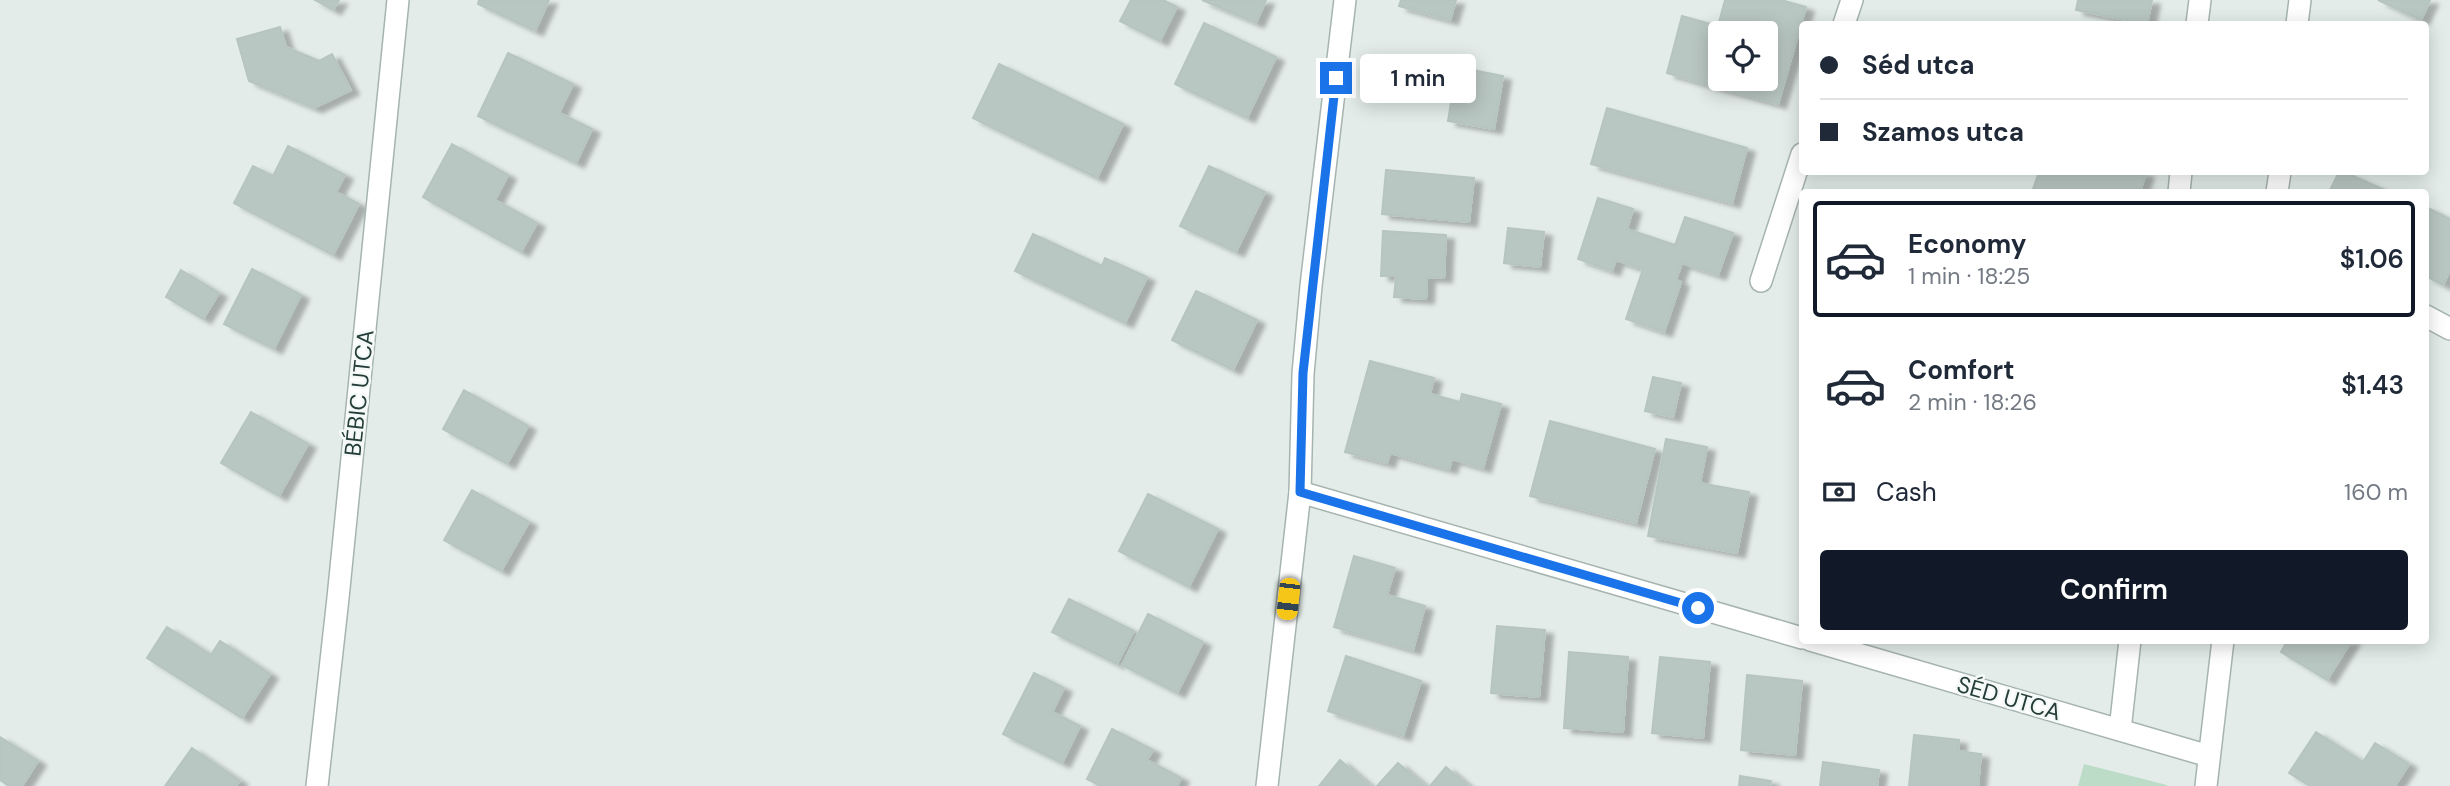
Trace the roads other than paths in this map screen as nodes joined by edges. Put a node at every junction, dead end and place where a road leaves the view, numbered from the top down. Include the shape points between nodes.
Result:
1 (398, 0) edge
2 (1345, 0) edge
3 (1852, 0) edge
4 (2200, 0) edge
5 (2300, 0) edge
6 (1845, 21) edge
7 (2197, 21) edge
8 (2297, 21) edge
9 (1799, 163) edge
10 (1761, 281) dead end
11 (2429, 318) edge
12 (2450, 329) edge
13 (1300, 492) junction
14 (1799, 637) edge
15 (1824, 644) edge
16 (2130, 644) edge
17 (2223, 644) edge
18 (2120, 730) junction
19 (2209, 757) junction
20 (317, 786) edge
21 (1267, 786) edge
22 (2206, 786) edge

1 - 20 street, BÉBIC UTCA
2 - 13 street via 1303,373
3 - 6 street
4 - 7 street
5 - 8 street
9 - 10 street
11 - 12 street
13 - 14 street
13 - 21 street
15 - 18 street, SÉD UTCA
16 - 18 street
17 - 19 street
18 - 19 street, SÉD UTCA
19 - 22 street

